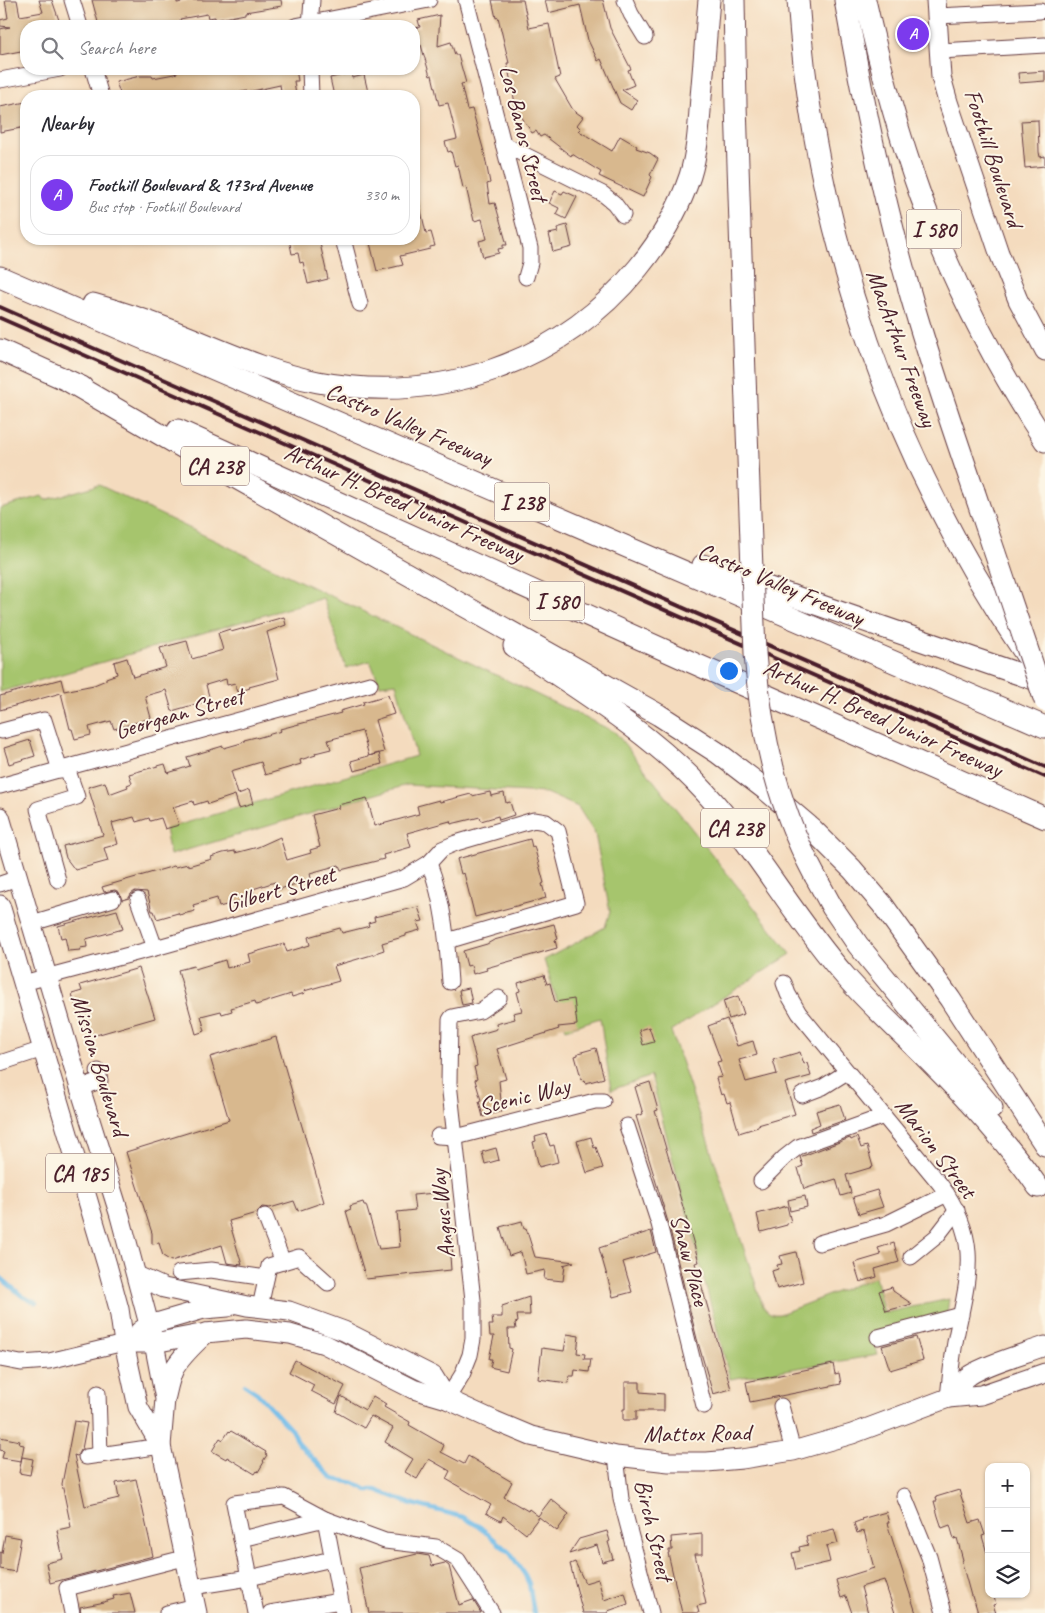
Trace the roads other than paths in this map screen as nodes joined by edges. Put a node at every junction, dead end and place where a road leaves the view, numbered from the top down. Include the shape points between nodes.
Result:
1 (72, 0) edge
2 (312, 0) edge
3 (429, 0) edge
4 (466, 0) edge
5 (625, 0) edge
6 (709, 0) edge
7 (734, 0) edge
8 (798, 0) edge
9 (845, 0) edge
10 (865, 0) edge
11 (936, 8) edge
12 (1040, 11) dead end
13 (78, 20) edge
14 (306, 20) edge
15 (330, 20) edge
16 (646, 37) dead end
17 (1045, 45) edge
18 (940, 51) junction
19 (27, 75) edge
20 (95, 75) edge
21 (310, 75) edge
22 (0, 80) edge
23 (99, 90) edge
24 (311, 90) edge
25 (503, 144) junction
26 (623, 215) dead end
27 (345, 245) edge
28 (0, 276) edge
29 (526, 278) dead end
30 (360, 304) dead end
31 (0, 350) edge
32 (1045, 352) edge
33 (70, 382) junction
34 (1045, 441) edge
35 (539, 510) junction
36 (361, 546) junction
37 (1045, 682) edge
38 (370, 684) dead end
39 (1045, 701) edge
40 (1045, 727) edge
41 (2, 731) dead end
42 (64, 769) junction
43 (0, 786) edge
44 (0, 817) edge
45 (1045, 818) edge
46 (429, 863) junction
47 (18, 878) junction
48 (58, 880) dead end
49 (0, 884) edge
50 (113, 899) dead end
51 (138, 900) dead end
52 (0, 905) edge
53 (32, 923) junction
54 (447, 941) junction
55 (155, 948) junction
56 (47, 977) junction
57 (886, 980) junction
58 (450, 982) dead end
59 (23, 983) junction
60 (784, 983) dead end
61 (499, 998) dead end
62 (43, 1049) junction
63 (0, 1063) edge
64 (98, 1071) dead end
65 (847, 1072) junction
66 (80, 1088) junction
67 (802, 1095) dead end
68 (603, 1101) dead end
69 (884, 1116) junction
70 (627, 1126) dead end
71 (438, 1136) dead end
72 (456, 1137) junction
73 (1045, 1145) edge
74 (1045, 1163) edge
75 (761, 1181) dead end
76 (948, 1194) junction
77 (1042, 1194) edge
78 (957, 1210) junction
79 (265, 1216) dead end
80 (819, 1243) dead end
81 (910, 1257) dead end
82 (283, 1262) junction
83 (179, 1273) dead end
84 (136, 1276) junction
85 (266, 1278) junction
86 (328, 1283) dead end
87 (253, 1306) junction
88 (961, 1315) junction
89 (206, 1333) junction
90 (151, 1334) junction
91 (878, 1337) dead end
92 (124, 1343) junction
93 (1045, 1346) edge
94 (0, 1359) edge
95 (1045, 1373) edge
96 (98, 1393) dead end
97 (948, 1398) junction
98 (165, 1399) junction
99 (447, 1399) junction
100 (704, 1406) dead end
101 (781, 1406) dead end
102 (161, 1446) junction
103 (793, 1451) junction
104 (616, 1456) junction
105 (904, 1496) dead end
106 (324, 1519) junction
107 (241, 1539) junction
108 (184, 1558) junction
109 (332, 1559) junction
110 (249, 1578) junction
111 (192, 1587) junction
112 (341, 1607) edge
113 (197, 1609) edge
114 (72, 1613) edge
115 (168, 1613) edge
116 (256, 1613) edge
117 (270, 1613) edge
118 (492, 1613) edge
119 (651, 1613) edge
120 (944, 1613) edge

1 - 13 street
2 - 14 street
3 - 15 street
4 - 25 street, Los Banos Street
5 - 16 street
6 - 28 highway via 695,158 668,226 633,274 592,315 555,341 502,367 467,378 417,387 372,389 329,384 286,374 136,317
7 - 57 highway, bridge via 755,653 761,712 780,792 798,841 848,933
8 - 37 highway, MacArthur Freeway, bridge via 808,98 830,213 854,301 885,387 925,481 960,547
9 - 39 highway, bridge via 874,150 901,259 933,367
10 - 34 highway, I 580 via 894,112 932,225 982,333
11 - 12 street
11 - 18 main road, Foothill Boulevard
17 - 18 street
18 - 32 main road, Foothill Boulevard via 948,102 999,254
19 - 22 street
20 - 23 street
21 - 24 street
25 - 26 street via 603,194
25 - 29 street, Los Banos Street via 530,248
27 - 30 street
28 - 35 highway, Castro Valley Freeway / I 238
31 - 33 highway
33 - 36 highway, CA 238
33 - 45 highway, Arthur H. Breed Junior Freeway / I 580
35 - 37 highway
35 - 40 highway, Castro Valley Freeway / I 238
36 - 73 highway via 659,715 730,762 811,828 852,869 893,918
36 - 77 highway, CA 238 via 616,716 674,760 733,825 836,966 982,1116 1018,1158
38 - 42 street, Georgean Street
41 - 42 street via 44,720
42 - 43 street, Georgean Street
42 - 48 street via 77,797 38,809
44 - 47 main road, Mission Boulevard / CA 185
46 - 54 street via 436,881
46 - 54 street, Gilbert Street via 442,849 456,843 534,820 546,822 558,831 576,903
46 - 55 street, Gilbert Street via 404,878
47 - 49 street
47 - 53 main road, Mission Boulevard / CA 185
50 - 53 street
51 - 55 street
52 - 59 main road, Mission Boulevard / CA 185
53 - 56 main road, Mission Boulevard / CA 185
54 - 58 street
55 - 56 street, Gilbert Street
56 - 59 street, Gilbert Street
56 - 66 main road, Mission Boulevard / CA 185
57 - 74 highway via 914,999 1000,1100
57 - 77 highway via 999,1118 1016,1142
59 - 62 main road, Mission Boulevard / CA 185
60 - 65 street, Marion Street via 798,1013
61 - 72 street, Angus Way via 480,1011 451,1018 449,1083
62 - 63 street
62 - 92 main road, Mission Boulevard / CA 185 via 107,1265
64 - 66 street via 100,1081
65 - 67 street
65 - 69 street, Marion Street
66 - 84 main road, Mission Boulevard / CA 185
68 - 72 street, Scenic Way
69 - 75 street via 798,1147
69 - 76 street, Marion Street
70 - 100 street, Shaw Place via 659,1224
71 - 72 street, Scenic Way
72 - 99 street, Angus Way via 473,1292 473,1339 462,1375
76 - 78 street, Marion Street
76 - 80 street via 886,1224
78 - 81 street via 936,1236
78 - 88 street, Marion Street via 969,1257
79 - 82 street
82 - 85 street via 268,1266
82 - 86 street via 299,1257
83 - 85 street via 211,1270
84 - 87 main road, Mattox Road via 164,1288
84 - 90 main road, Mission Boulevard / CA 185
85 - 87 street
87 - 90 main road, Mattox Road via 204,1309
87 - 99 main road, Mattox Road via 289,1311 344,1331 433,1376
88 - 91 street
88 - 97 street, Marion Street
89 - 90 main road, Mattox Road
89 - 98 main road via 173,1370
89 - 99 main road, Mattox Road via 246,1329 290,1334 324,1344 413,1389
90 - 92 main road, Mattox Road
90 - 98 main road, Mission Boulevard / CA 185
92 - 94 street via 49,1361 20,1363
92 - 102 main road, Mission Boulevard / CA 185 via 138,1407
93 - 97 main road via 983,1368 962,1382
95 - 97 main road via 980,1395
96 - 102 street via 93,1456
97 - 103 main road, Mattox Road via 852,1434
98 - 102 main road, Mission Boulevard / CA 185
99 - 104 main road, Mattox Road via 531,1436
101 - 103 street
102 - 108 main road, Mission Boulevard / CA 185
103 - 104 main road, Mattox Road via 707,1462 669,1462
104 - 119 street, Birch Street via 620,1499
105 - 120 street via 929,1557
106 - 107 street
106 - 107 street via 284,1497 234,1503
106 - 109 street
106 - 118 street via 385,1541 436,1547 458,1560
107 - 110 street
108 - 111 main road, Mission Boulevard / CA 185
108 - 114 street via 67,1588
109 - 110 street
109 - 112 street
110 - 111 street
110 - 116 street
111 - 113 main road, Mission Boulevard / CA 185
112 - 117 street
113 - 115 street

